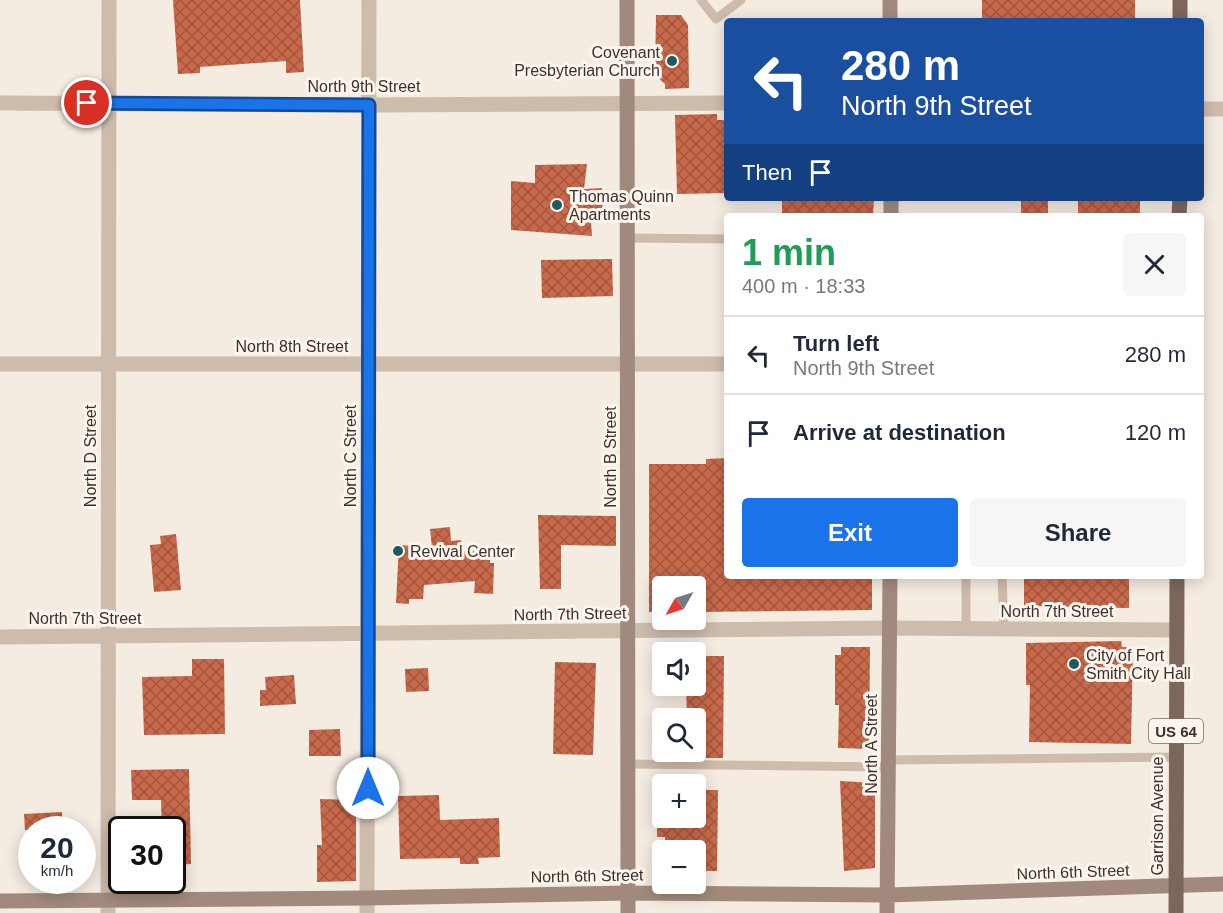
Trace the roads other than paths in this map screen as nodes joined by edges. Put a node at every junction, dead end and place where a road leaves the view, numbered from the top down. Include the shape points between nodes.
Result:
1 (109, 0) edge
2 (369, 0) edge
3 (627, 0) edge
4 (701, 0) edge
5 (741, 0) edge
6 (890, 0) edge
7 (1180, 0) edge
8 (890, 18) edge
9 (1180, 18) edge
10 (0, 103) edge
11 (109, 103) junction
12 (627, 103) junction
13 (724, 103) edge
14 (369, 105) junction
15 (1204, 108) edge
16 (1223, 109) edge
17 (627, 238) junction
18 (724, 239) edge
19 (0, 364) edge
20 (108, 364) junction
21 (369, 364) junction
22 (627, 364) junction
23 (724, 364) edge
24 (890, 579) edge
25 (966, 579) edge
26 (1002, 579) edge
27 (1177, 579) edge
28 (890, 628) junction
29 (966, 628) junction
30 (1004, 629) junction
31 (1177, 630) junction
32 (628, 631) junction
33 (368, 634) junction
34 (107, 636) junction
35 (0, 637) edge
36 (1176, 757) junction
37 (628, 764) junction
38 (889, 764) junction
39 (1223, 884) edge
40 (1175, 886) junction
41 (629, 893) junction
42 (888, 895) junction
43 (0, 901) edge
44 (108, 906) edge
45 (367, 906) edge
46 (628, 913) edge
47 (887, 913) edge
48 (1176, 913) edge

1 - 11 street, North D Street
2 - 14 street, North C Street
3 - 12 street, North B Street
4 - 5 lane via 716,19
6 - 8 street
7 - 9 main road
10 - 11 street, North 9th Street
11 - 14 street, North 9th Street
11 - 20 street, North D Street
12 - 13 street, North 9th Street
12 - 14 street, North 9th Street
12 - 17 street, North B Street
14 - 21 street, North C Street
15 - 16 street
17 - 18 lane
17 - 22 street, North B Street
19 - 20 street, North 8th Street
20 - 21 street, North 8th Street
20 - 34 street, North D Street
21 - 22 street, North 8th Street
21 - 33 street, North C Street
22 - 23 street, North 8th Street
22 - 32 street, North B Street
24 - 28 street, North A Street
25 - 29 lane
26 - 30 lane
27 - 31 main road, Garrison Avenue / US 64
28 - 29 street, North 7th Street
28 - 32 street, North 7th Street
28 - 38 street, North A Street
29 - 30 street, North 7th Street
30 - 31 street, North 7th Street
31 - 36 main road, Garrison Avenue / US 64
32 - 33 street, North 7th Street
32 - 37 street, North B Street
33 - 34 street, North 7th Street
33 - 45 street, North C Street
34 - 35 street, North 7th Street
34 - 44 street, North D Street
36 - 38 lane
36 - 40 main road, Garrison Avenue / US 64
37 - 38 lane
37 - 41 street, North B Street
38 - 42 street, North A Street
39 - 40 street, North 6th Street
40 - 42 street, North 6th Street
40 - 48 main road, Garrison Avenue / US 64
41 - 42 street, North 6th Street
41 - 45 street, North 6th Street
41 - 46 street, North B Street
42 - 47 street, North A Street
43 - 44 street, North 6th Street
44 - 45 street, North 6th Street

